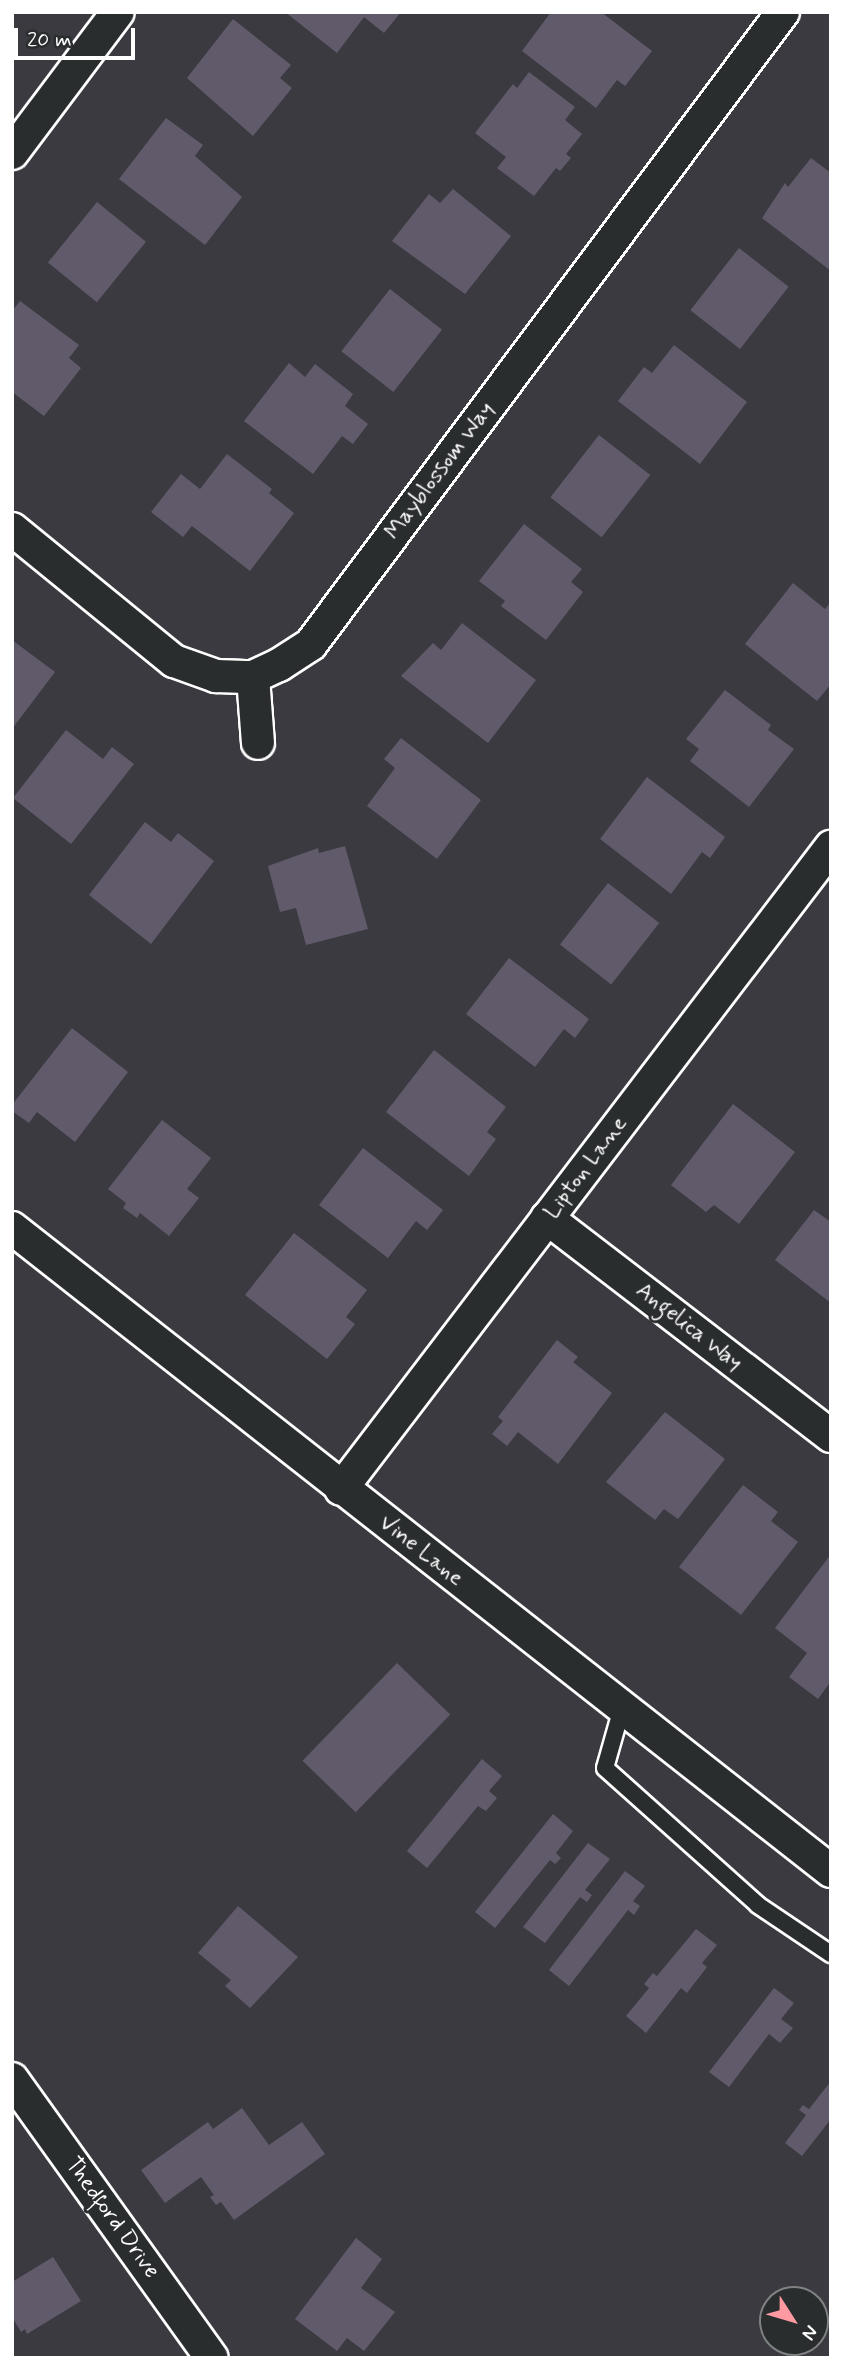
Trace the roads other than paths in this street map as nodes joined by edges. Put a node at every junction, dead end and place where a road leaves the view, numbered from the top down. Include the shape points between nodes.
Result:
1 (118, 12) edge
2 (783, 12) edge
3 (12, 153) edge
4 (12, 529) edge
5 (253, 677) junction
6 (258, 743) dead end
7 (831, 847) edge
8 (547, 1219) junction
9 (12, 1228) edge
10 (831, 1437) edge
11 (341, 1489) junction
12 (622, 1708) junction
13 (831, 1871) edge
14 (831, 1954) edge
15 (12, 2079) edge
16 (212, 2358) edge

1 - 3 street
2 - 5 street, Mayblossom Way via 311,644
4 - 5 street, Mayblossom Way via 174,661 216,676
5 - 6 street
7 - 8 street, Lipton Lane
8 - 10 street, Angelica Way
8 - 11 street, Lipton Lane
9 - 11 street, Vine Lane
11 - 12 street, Vine Lane
12 - 13 street, Vine Lane
12 - 14 lane via 605,1768 758,1905
15 - 16 street, Thedford Drive

